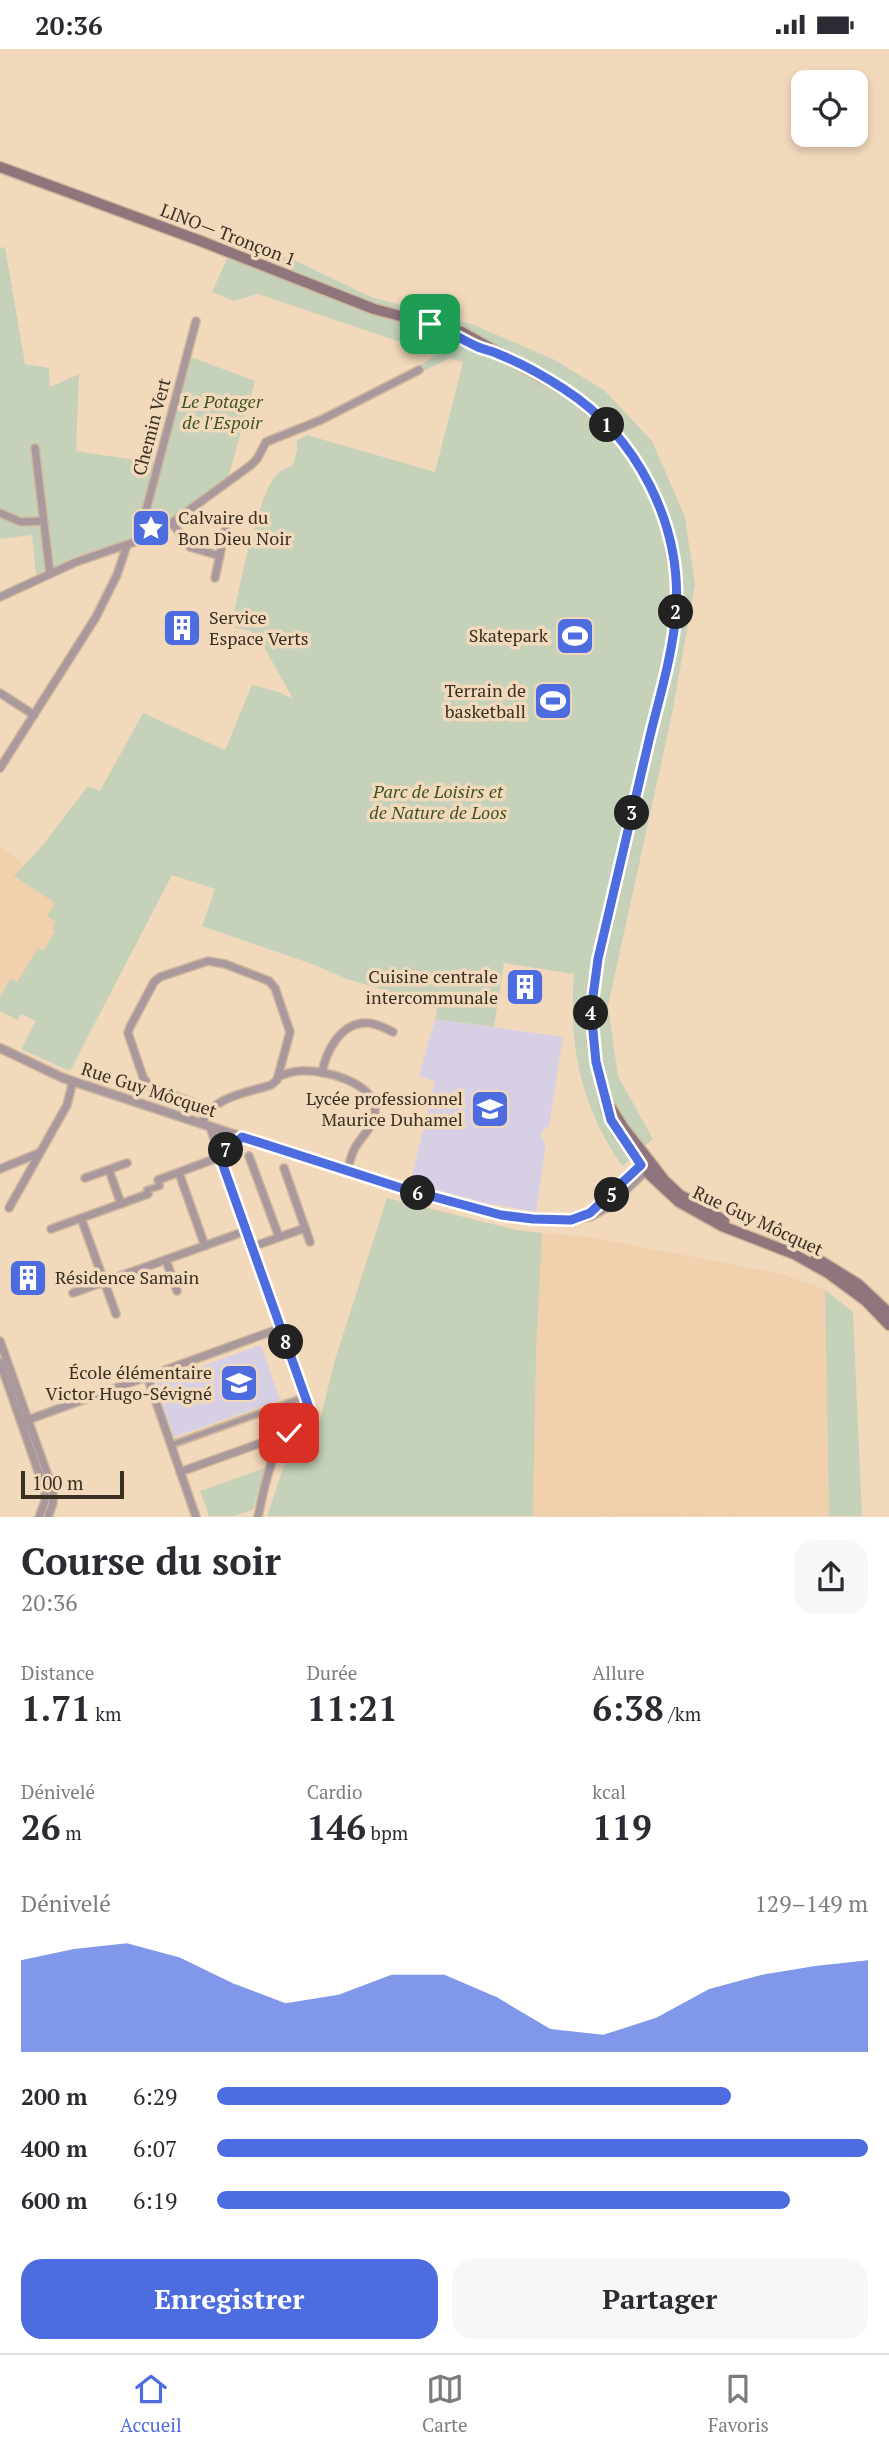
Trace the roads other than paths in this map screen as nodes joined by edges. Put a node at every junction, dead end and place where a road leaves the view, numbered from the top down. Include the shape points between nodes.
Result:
1 (0, 167) edge
2 (196, 321) dead end
3 (419, 370) dead end
4 (34, 448) dead end
5 (0, 513) edge
6 (43, 521) junction
7 (172, 523) junction
8 (226, 526) dead end
9 (138, 541) junction
10 (127, 545) junction
11 (220, 556) junction
12 (50, 573) junction
13 (215, 578) dead end
14 (0, 597) edge
15 (0, 693) edge
16 (34, 715) junction
17 (0, 768) edge
18 (393, 1032) dead end
19 (0, 1048) edge
20 (323, 1073) junction
21 (279, 1076) junction
22 (73, 1081) junction
23 (205, 1122) junction
24 (242, 1137) junction
25 (40, 1153) junction
26 (249, 1156) dead end
27 (220, 1157) junction
28 (127, 1163) dead end
29 (647, 1165) junction
30 (284, 1168) dead end
31 (0, 1169) edge
32 (109, 1170) junction
33 (347, 1171) junction
34 (179, 1173) junction
35 (85, 1178) dead end
36 (158, 1180) joint
37 (148, 1194) joint
38 (121, 1204) junction
39 (9, 1208) dead end
40 (81, 1218) junction
41 (305, 1228) junction
42 (51, 1229) dead end
43 (240, 1233) dead end
44 (279, 1237) junction
45 (310, 1242) dead end
46 (205, 1246) junction
47 (252, 1247) junction
48 (166, 1260) junction
49 (104, 1282) junction
50 (177, 1291) dead end
51 (73, 1293) dead end
52 (889, 1313) edge
53 (116, 1314) dead end
54 (889, 1325) edge
55 (281, 1328) junction
56 (0, 1341) edge
57 (0, 1362) edge
58 (146, 1376) junction
59 (305, 1397) junction
60 (25, 1421) junction
61 (283, 1439) junction
62 (171, 1445) junction
63 (180, 1472) junction
64 (38, 1517) edge
65 (48, 1517) edge
66 (196, 1517) edge
67 (258, 1517) edge

1 - 29 main road, LINO— Tronçon 1 via 374,309 465,333 564,388 615,433 636,461 667,527 676,603 672,641 593,985 592,1036 602,1088
2 - 9 street, Chemin Vert
3 - 7 street via 267,442 251,465
4 - 6 street
5 - 6 street via 20,522
6 - 12 street
7 - 9 street
7 - 11 street via 190,547
8 - 11 street
9 - 10 street
10 - 12 street
10 - 16 street via 105,601
11 - 13 street
12 - 14 street
15 - 16 street
16 - 17 street
18 - 20 street via 367,1023 353,1026 330,1047
19 - 22 street, Rue Guy Môcquet
20 - 21 street via 298,1071
20 - 33 street via 349,1080 374,1105 373,1120
21 - 23 street via 271,1085 214,1105
21 - 23 street via 290,1032 269,981 208,961 160,977 150,986 130,1027 130,1039 150,1087 200,1105
22 - 23 street, Rue Guy Môcquet
22 - 25 street via 67,1105
23 - 24 street, Rue Guy Môcquet
23 - 27 street
24 - 27 street
24 - 33 street, Rue Guy Môcquet
25 - 31 street
25 - 39 street
26 - 44 street
27 - 34 street
27 - 47 street
28 - 32 street
29 - 33 street, Rue Guy Môcquet via 603,1210 576,1220 501,1215
29 - 52 main road, Rue Guy Môcquet via 682,1196 735,1226 835,1268
29 - 54 main road, Rue Guy Môcquet via 667,1193 683,1205 828,1273
30 - 41 street
32 - 35 street
32 - 38 street
34 - 36 street
34 - 46 street
36 - 37 street via 160,1186 147,1190
37 - 38 street
38 - 40 street
40 - 42 street
40 - 49 street
41 - 44 street
41 - 45 street
43 - 46 street
44 - 47 street
46 - 48 street
47 - 55 street
48 - 49 street
48 - 50 street
49 - 51 street
49 - 53 street
55 - 58 street
55 - 59 street
56 - 60 street
57 - 60 street
58 - 60 street
58 - 62 street
59 - 61 street via 311,1413 308,1425
59 - 62 street
60 - 64 street via 46,1494
60 - 65 street via 53,1490
61 - 63 street
61 - 67 street via 269,1470
62 - 63 street
63 - 66 street

